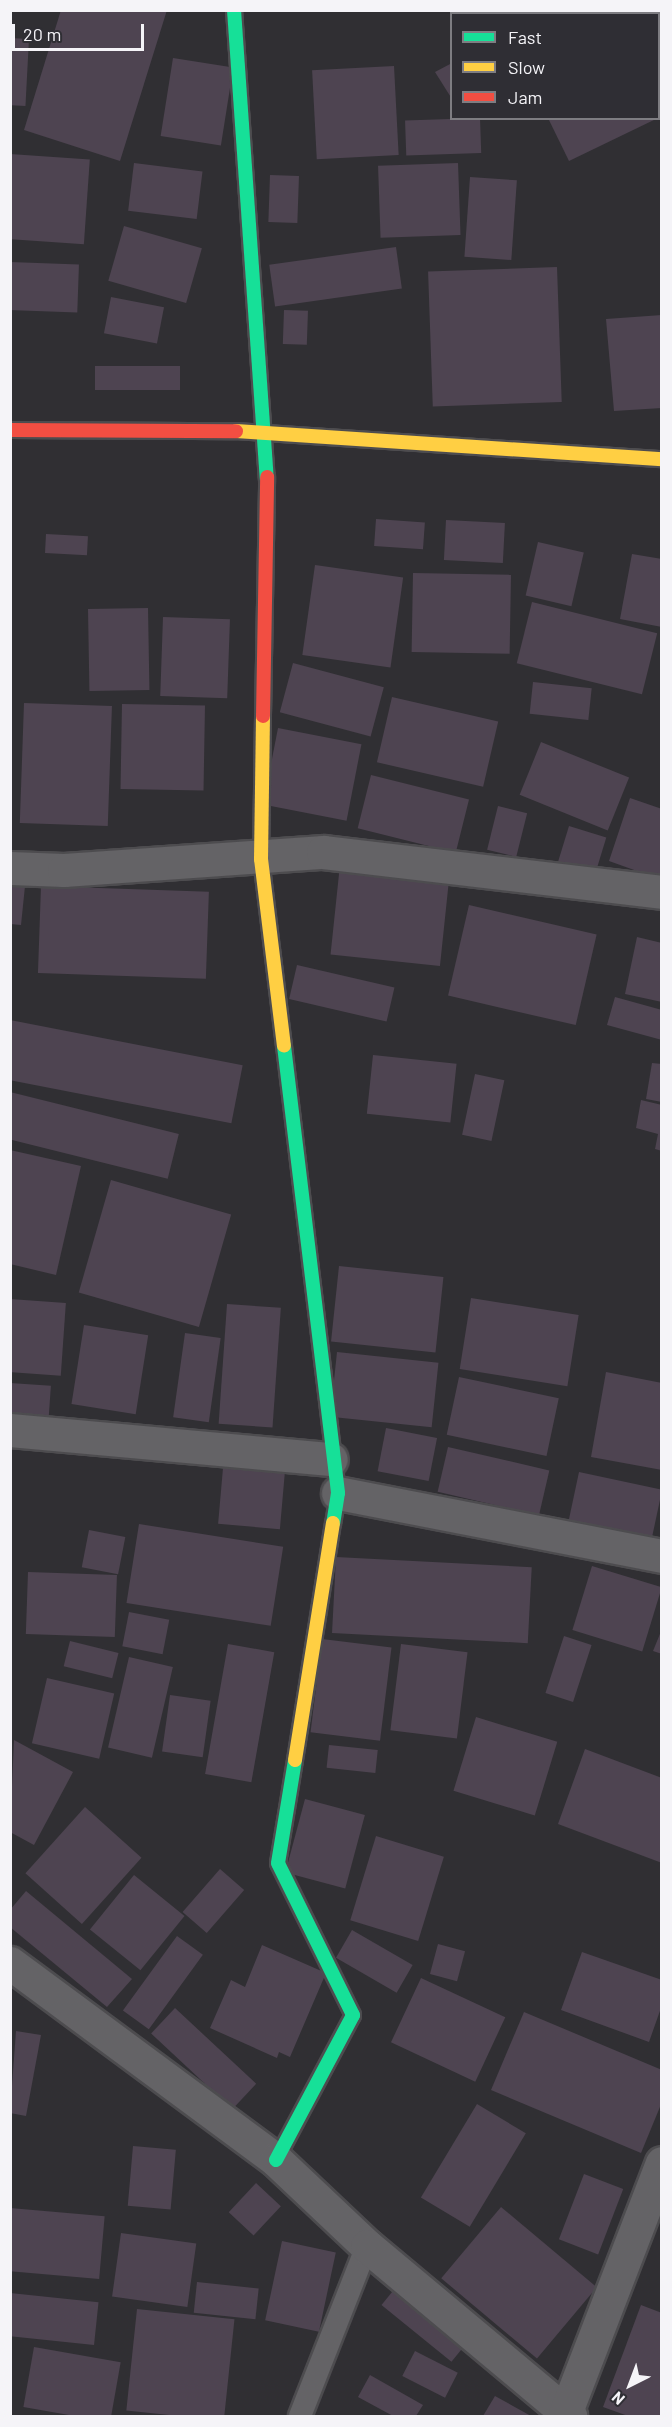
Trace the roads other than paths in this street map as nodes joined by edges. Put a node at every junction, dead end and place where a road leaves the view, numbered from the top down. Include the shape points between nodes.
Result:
1 (234, 10) edge
2 (10, 430) edge
3 (268, 431) junction
4 (662, 459) edge
5 (261, 859) junction
6 (10, 868) edge
7 (662, 892) edge
8 (10, 1430) edge
9 (331, 1459) junction
10 (338, 1493) junction
11 (662, 1556) edge
12 (10, 1963) edge
13 (276, 2160) junction
14 (662, 2163) edge
15 (368, 2246) junction
16 (567, 2415) edge
17 (300, 2416) edge

1 - 3 street
2 - 3 street
3 - 4 street
3 - 5 street
5 - 6 street via 64,870
5 - 7 street via 324,852
5 - 9 street via 309,1222
8 - 9 street
9 - 10 street
10 - 11 street
10 - 13 street via 278,1863 352,2015
12 - 13 street
13 - 15 street
14 - 16 street
15 - 16 street
15 - 17 lane

